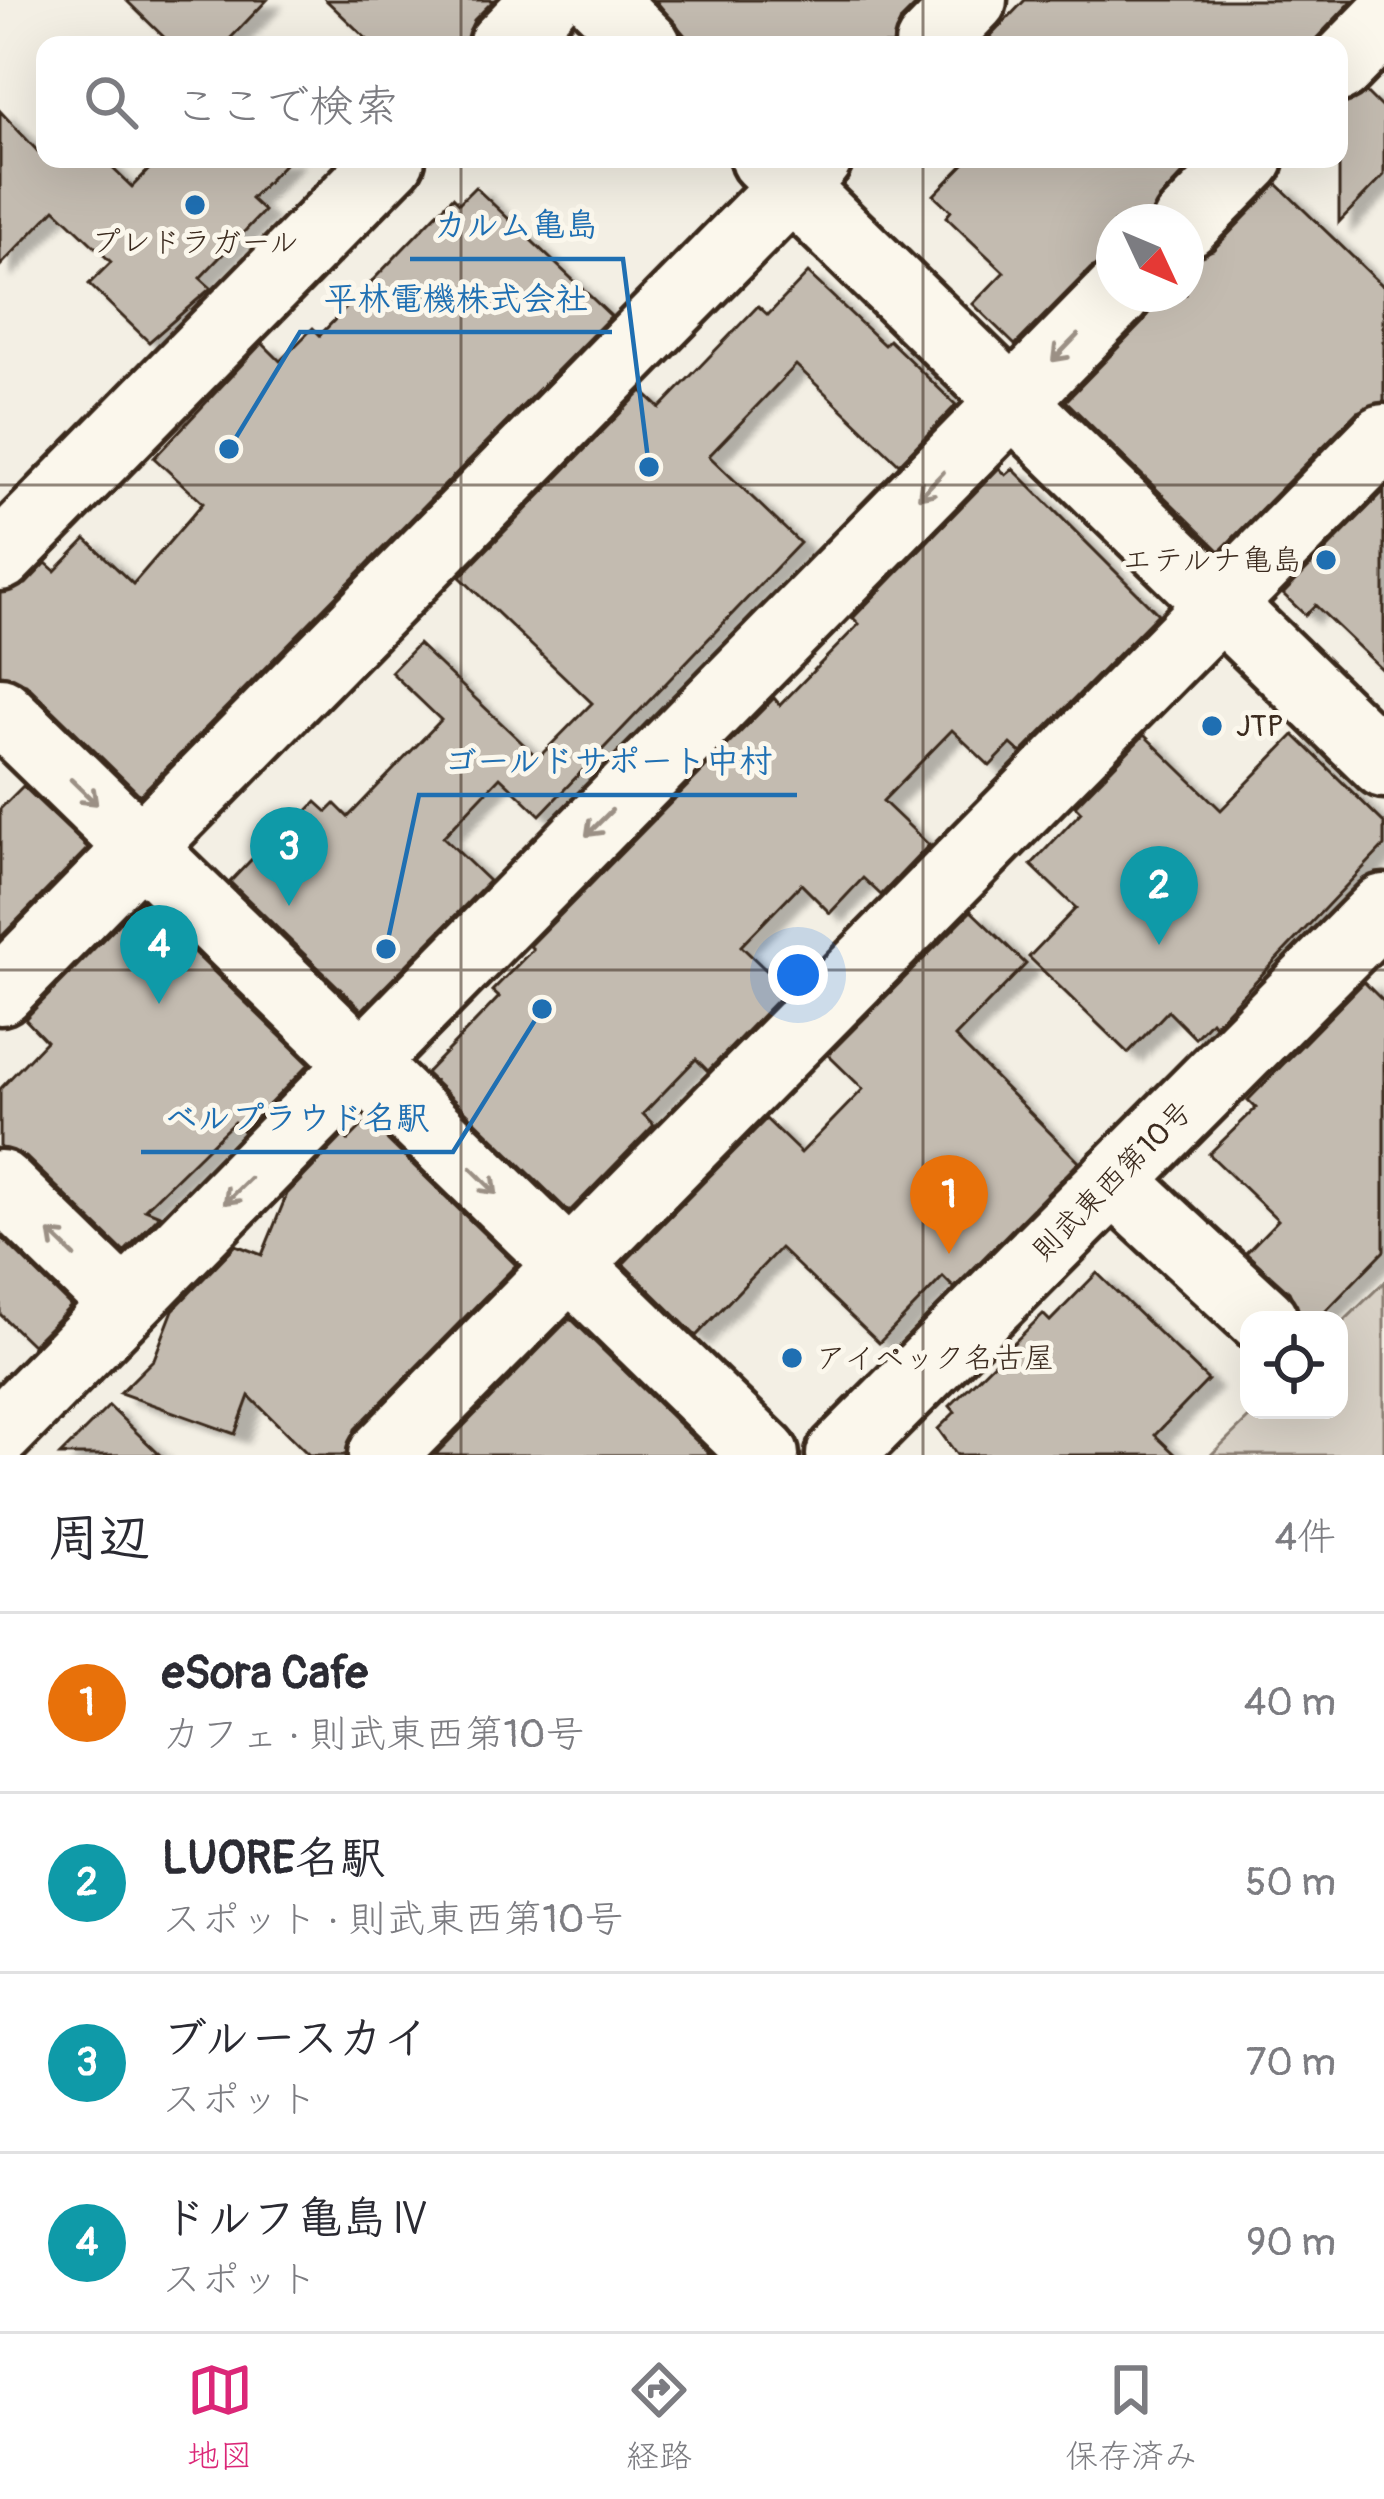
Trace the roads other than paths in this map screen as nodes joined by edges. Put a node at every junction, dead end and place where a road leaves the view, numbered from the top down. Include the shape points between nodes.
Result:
1 (546, 0) edge
2 (601, 0) edge
3 (973, 0) edge
4 (1384, 22) edge
5 (511, 36) edge
6 (638, 36) edge
7 (938, 36) edge
8 (1348, 59) edge
9 (382, 168) edge
10 (791, 168) edge
11 (1241, 168) edge
12 (1204, 206) edge
13 (1100, 312) edge
14 (1013, 401) junction
15 (1384, 438) edge
16 (0, 556) edge
17 (1221, 604) junction
18 (0, 710) edge
19 (1384, 764) edge
20 (141, 848) junction
21 (1384, 908) edge
22 (0, 991) edge
23 (363, 1064) junction
24 (1113, 1180) junction
25 (0, 1184) edge
26 (571, 1265) junction
27 (124, 1305) junction
28 (1254, 1311) edge
29 (0, 1432) edge
30 (879, 1441) edge
31 (382, 1455) edge
32 (765, 1455) edge

1 - 5 street
2 - 6 street
3 - 7 street
4 - 8 street
9 - 16 street
10 - 14 street
10 - 20 street
11 - 12 street
13 -> 14 street
14 - 17 street
14 -> 23 street
15 - 17 street
17 - 19 street
17 - 26 street
18 -> 20 street
20 - 22 street
20 - 23 street
21 - 24 street, 則武東西第10号
23 -> 26 street
23 -> 27 street
24 - 28 street
24 - 30 street, 則武東西第10号
27 -> 25 street
26 - 31 street
26 - 32 street
27 - 29 street

